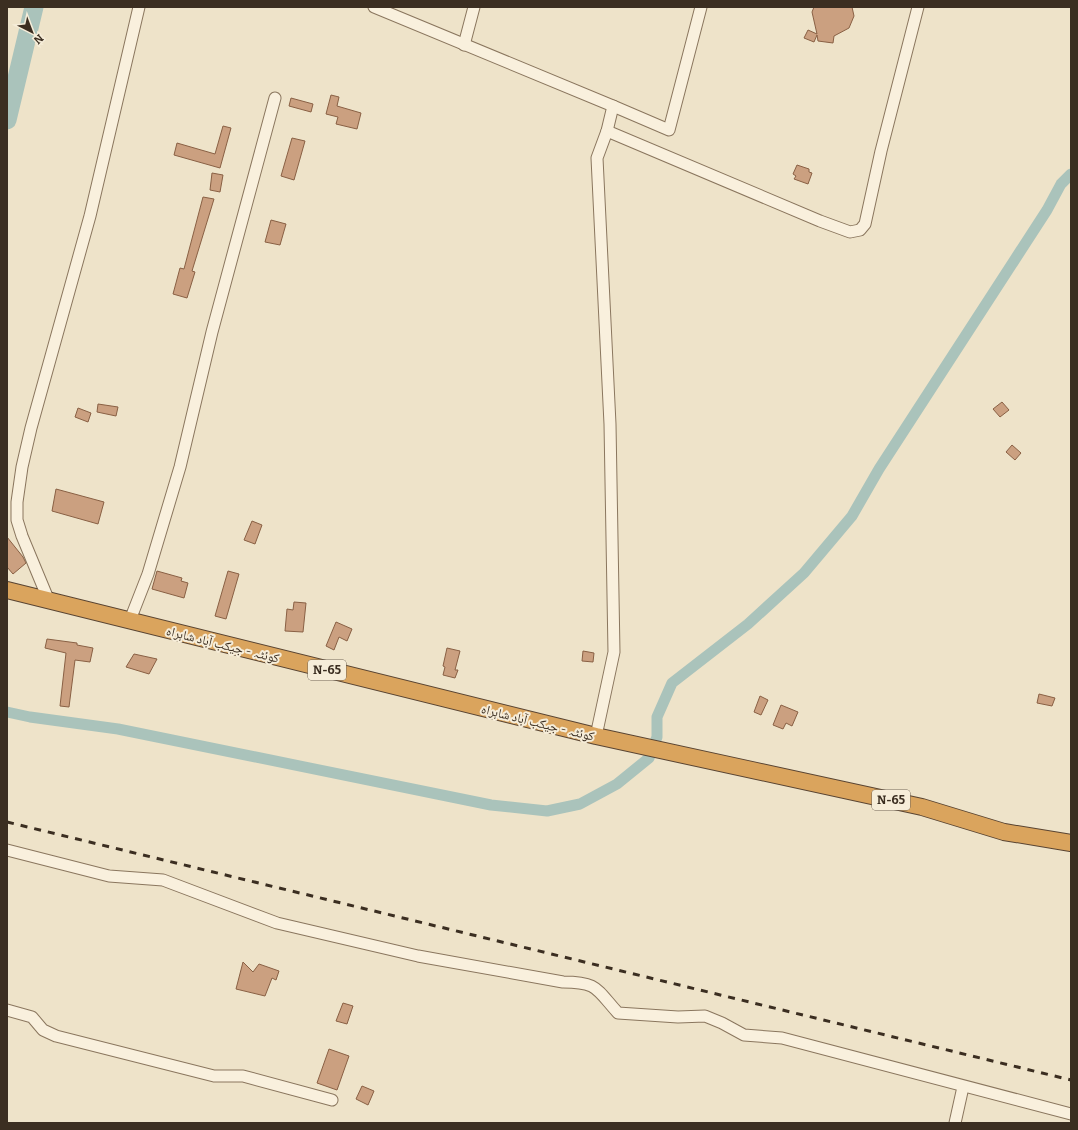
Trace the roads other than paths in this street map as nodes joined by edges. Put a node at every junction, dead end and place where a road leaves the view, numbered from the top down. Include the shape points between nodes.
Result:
1 (138, 7) edge
2 (374, 7) edge
3 (474, 7) edge
4 (701, 7) edge
5 (918, 7) edge
6 (464, 44) junction
7 (275, 98) dead end
8 (613, 106) junction
9 (607, 131) junction
10 (7, 590) edge
11 (49, 601) junction
12 (130, 620) junction
13 (596, 736) junction
14 (1071, 843) edge
15 (7, 850) edge
16 (7, 1010) edge
17 (963, 1087) junction
18 (332, 1100) dead end
19 (1071, 1114) edge
20 (955, 1123) edge

1 - 11 street via 90,216 22,467 17,520
2 - 6 street
3 - 6 street
4 - 8 street via 669,130
5 - 9 street via 881,151 866,224 860,230 850,232 820,221
6 - 8 street
7 - 12 street via 212,332 180,467 148,574
8 - 9 street
9 - 13 street via 597,158 610,424 614,652
10 - 11 highway, کوئٹہ - جیکب آباد شاہراہ / N-65
11 - 12 highway, کوئٹہ - جیکب آباد شاہراہ / N-65
12 - 13 highway, کوئٹہ - جیکب آباد شاہراہ / N-65
13 - 14 highway, کوئٹہ - جیکب آباد شاہراہ / N-65 via 922,807 1004,832
15 - 17 street via 109,876 164,880 277,923 396,951 563,982 583,982 600,990 618,1012 678,1017 705,1016 722,1022 744,1035 782,1038
16 - 18 street via 32,1018 43,1030 56,1036 214,1076 243,1076
17 - 19 street
17 - 20 street

